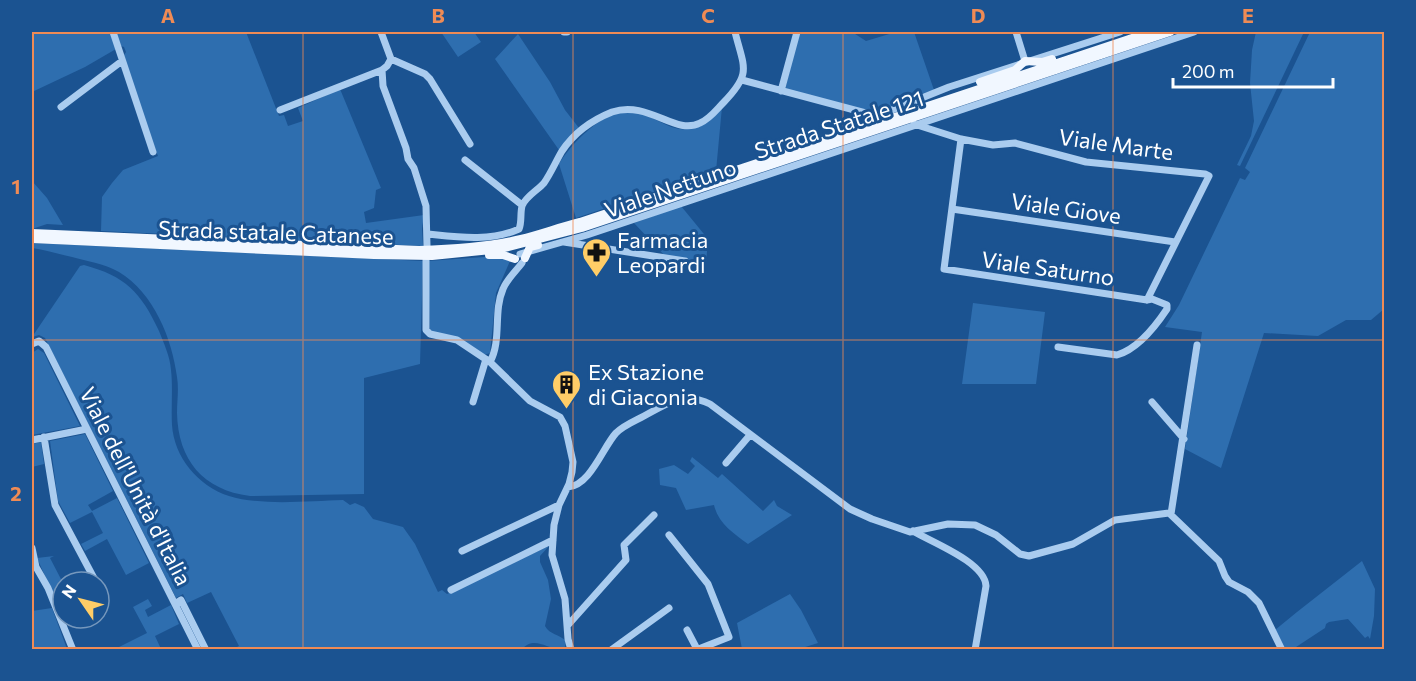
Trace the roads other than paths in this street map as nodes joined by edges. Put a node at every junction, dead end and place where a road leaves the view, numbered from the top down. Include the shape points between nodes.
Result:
1 (112, 32) edge
2 (381, 32) edge
3 (735, 32) edge
4 (797, 32) edge
5 (1016, 32) edge
6 (1120, 32) edge
7 (1150, 32) edge
8 (1170, 32) edge
9 (1194, 32) edge
10 (1090, 51) junction
11 (391, 59) junction
12 (122, 61) junction
13 (1025, 61) junction
14 (381, 70) junction
15 (742, 80) junction
16 (781, 91) junction
17 (941, 102) junction
18 (60, 107) dead end
19 (280, 110) dead end
20 (914, 124) junction
21 (961, 139) junction
22 (470, 144) dead end
23 (153, 152) dead end
24 (465, 160) dead end
25 (522, 206) junction
26 (952, 209) junction
27 (32, 233) edge
28 (427, 234) junction
29 (32, 239) edge
30 (564, 242) junction
31 (1175, 242) junction
32 (427, 246) dead end
33 (522, 254) junction
34 (450, 255) junction
35 (426, 260) dead end
36 (685, 261) dead end
37 (1147, 300) junction
38 (35, 342) edge
39 (1197, 345) dead end
40 (1058, 346) dead end
41 (488, 361) junction
42 (473, 402) dead end
43 (1152, 402) dead end
44 (87, 429) junction
45 (750, 435) junction
46 (44, 437) junction
47 (1184, 439) junction
48 (32, 440) edge
49 (726, 463) dead end
50 (568, 488) junction
51 (559, 505) junction
52 (1171, 514) junction
53 (654, 515) dead end
54 (913, 531) junction
55 (669, 535) dead end
56 (553, 540) junction
57 (32, 548) edge
58 (462, 551) dead end
59 (90, 570) edge
60 (451, 590) dead end
61 (51, 594) edge
62 (175, 603) junction
63 (669, 608) dead end
64 (568, 625) junction
65 (66, 630) edge
66 (687, 630) dead end
67 (696, 649) edge
68 (72, 650) edge
69 (198, 650) edge
70 (206, 650) edge
71 (572, 650) edge
72 (610, 650) edge
73 (975, 650) edge
74 (1282, 650) edge

1 - 12 street
2 - 11 street
3 - 15 street via 744,68
4 - 16 street
5 - 13 street
6 - 13 street
7 - 10 main road, Strada Statale 121
8 - 33 main road, Strada Statale 121 via 582,228
9 - 20 street, Viale Nettuno
10 - 13 main road via 1042,62
10 - 17 main road, Strada Statale 121
11 - 14 street
11 - 22 street via 430,79
12 - 18 street
12 - 23 street
13 - 16 street via 877,116
13 - 17 main road via 1015,70 954,92
14 - 19 street
14 - 28 street via 383,86 421,188
15 - 16 street
15 - 25 street via 707,119 694,126 677,125 637,109 616,111 590,123 568,143 543,184
17 - 33 main road, Strada Statale 121 via 580,222
20 - 21 street, Viale Marte
20 - 30 street, Viale Nettuno
21 - 26 street
21 - 31 street, Viale Marte via 993,146 1016,143 1086,162 1205,174 1209,176
24 - 25 street
25 - 28 street via 519,229 507,233 473,238
26 - 31 street, Viale Giove
26 - 37 street, Viale Saturno via 944,269
27 - 33 main road, Strada statale Catanese via 419,250 468,247
28 - 32 street
29 - 34 main road, Strada statale Catanese
30 - 33 street, Viale Nettuno
30 - 36 street
31 - 37 street
33 - 34 main road, Strada statale Catanese
33 - 34 main road via 468,258
33 - 41 street via 499,299 495,354
35 - 41 street via 426,330 457,340
37 - 40 street via 1165,304 1167,309 1150,331 1124,353
38 - 44 street, Viale dell'Unità d'Italia via 46,346
39 - 47 street
41 - 42 street
41 - 50 street via 530,401 561,418 573,462
43 - 47 street
44 - 46 street
44 - 62 street, Viale dell'Unità d'Italia
45 - 49 street
45 - 50 street via 703,401 671,400 617,432 578,485
45 - 54 street via 850,508
46 - 48 street
46 - 59 street via 55,505
47 - 52 street
50 - 51 street
51 - 56 street
51 - 58 street
52 - 54 street via 1115,520 1073,544 1029,555 1020,554 975,525 948,524
52 - 74 street via 1219,561 1229,582 1248,592 1264,609
53 - 64 street via 624,546 626,560
54 - 73 street via 966,560 984,576 986,586
55 - 67 street via 708,584 729,637
56 - 60 street
56 - 64 street via 552,555
57 - 61 street via 36,567
62 - 69 street, Viale dell'Unità d'Italia
62 - 70 street via 181,600
63 - 72 street
64 - 71 street
65 - 68 street
66 - 67 street

